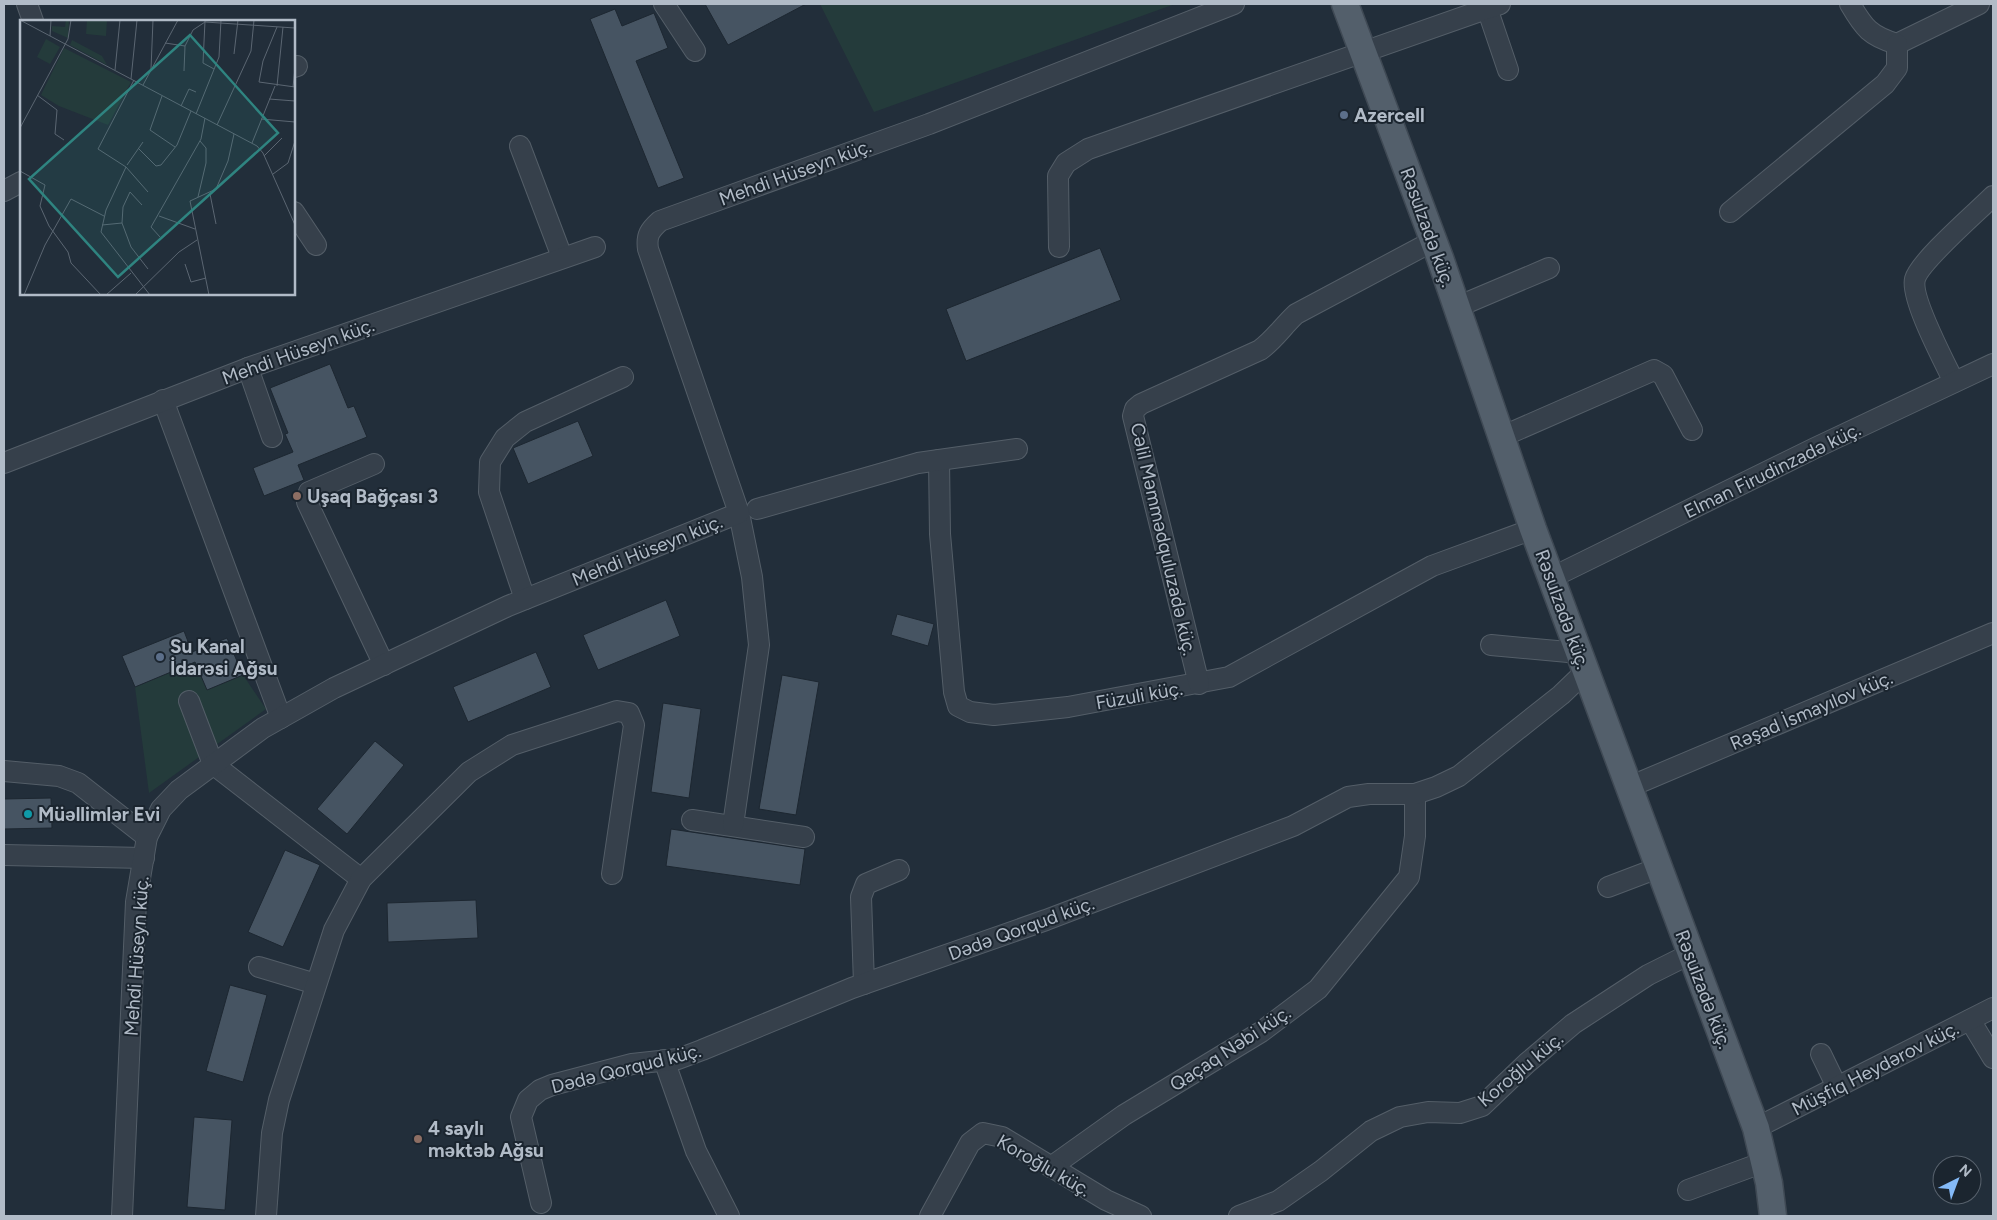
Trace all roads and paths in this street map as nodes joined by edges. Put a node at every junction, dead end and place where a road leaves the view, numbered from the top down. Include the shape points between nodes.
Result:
1 (27, 4) edge
2 (664, 4) edge
3 (1234, 4) edge
4 (1345, 4) edge
5 (1850, 4) edge
6 (1979, 4) edge
7 (1494, 6) edge
8 (33, 20) edge
9 (1897, 44) junction
10 (695, 51) dead end
11 (1364, 52) junction
12 (1508, 70) dead end
13 (520, 146) dead end
14 (20, 183) edge
15 (4, 191) edge
16 (1993, 196) edge
17 (1730, 212) dead end
18 (295, 214) edge
19 (1433, 241) junction
20 (316, 245) dead end
21 (595, 247) dead end
22 (1059, 247) dead end
23 (562, 257) junction
24 (1549, 268) dead end
25 (1457, 307) junction
26 (1993, 364) edge
27 (248, 368) junction
28 (623, 377) dead end
29 (1954, 382) junction
30 (163, 400) junction
31 (1692, 430) dead end
32 (272, 437) dead end
33 (1501, 437) junction
34 (1018, 449) dead end
35 (939, 460) junction
36 (4, 463) edge
37 (374, 464) dead end
38 (748, 511) junction
39 (1533, 529) junction
40 (1551, 578) junction
41 (525, 599) junction
42 (1993, 633) edge
43 (1491, 645) dead end
44 (1582, 662) junction
45 (384, 665) junction
46 (1199, 684) junction
47 (189, 701) dead end
48 (281, 718) junction
49 (213, 764) junction
50 (4, 771) edge
51 (1629, 787) junction
52 (1415, 794) junction
53 (692, 820) dead end
54 (733, 825) junction
55 (147, 837) junction
56 (804, 837) dead end
57 (4, 855) edge
58 (144, 858) junction
59 (1658, 868) junction
60 (899, 870) dead end
61 (612, 874) dead end
62 (361, 878) junction
63 (1608, 887) dead end
64 (1690, 954) junction
65 (259, 966) dead end
66 (316, 984) junction
67 (864, 984) junction
68 (1993, 1008) edge
69 (1970, 1020) junction
70 (1821, 1054) dead end
71 (1993, 1058) edge
72 (664, 1060) junction
73 (1837, 1087) junction
74 (1756, 1128) junction
75 (1764, 1162) junction
76 (1051, 1167) junction
77 (1688, 1190) dead end
78 (540, 1203) dead end
79 (122, 1216) edge
80 (266, 1216) edge
81 (729, 1216) edge
82 (930, 1216) edge
83 (1141, 1216) edge
84 (1239, 1216) edge
85 (1773, 1216) edge

1 - 8 street
2 - 10 street
3 - 38 street, Mehdi Hüseyn küç. via 929,124 660,221 650,230 646,239 648,248
4 - 11 main road, Rəsulzadə küç.
5 - 9 street via 1860,22 1878,38
6 - 9 street
7 - 11 street
7 - 12 street
9 - 17 street via 1897,68 1885,84
11 - 19 main road, Rəsulzadə küç.
11 - 22 street via 1088,149 1066,163 1058,176
13 - 23 street
14 - 15 street
16 - 29 street via 1927,261 1914,280 1917,302
18 - 20 street
19 - 25 main road, Rəsulzadə küç.
19 - 46 street, Cəlil Məmmədquluzadə küç. via 1296,314 1272,342 1260,350 1135,409 1134,416
21 - 23 street, Mehdi Hüseyn küç.
23 - 27 street, Mehdi Hüseyn küç.
24 - 25 street
25 - 33 main road, Rəsulzadə küç.
26 - 29 street, Elman Firudinzadə küç.
27 - 30 street, Mehdi Hüseyn küç.
27 - 32 street
28 - 41 street via 526,422 505,438 490,462 489,492
29 - 40 street, Elman Firudinzadə küç.
30 - 36 street, Mehdi Hüseyn küç.
30 - 48 street
31 - 33 street via 1663,375 1654,370
33 - 39 main road, Rəsulzadə küç.
34 - 35 street
35 - 38 street via 918,463
35 - 46 street, Füzuli küç. via 940,534 954,692 958,706 970,712 994,715 1068,707
37 - 45 street via 309,492 307,502
38 - 41 street, Mehdi Hüseyn küç.
38 - 54 street via 759,645
39 - 40 main road, Rəsulzadə küç.
39 - 46 street, Füzuli küç. via 1432,566 1230,677
40 - 44 main road, Rəsulzadə küç.
41 - 45 street, Mehdi Hüseyn küç.
42 - 51 street, Rəşad İsmayılov küç.
43 - 44 street
44 - 51 main road, Rəsulzadə küç.
44 - 52 street, Dədə Qorqud küç. via 1561,695 1459,776
45 - 48 street, Mehdi Hüseyn küç.
47 - 49 street
48 - 49 street, Mehdi Hüseyn küç.
49 - 55 street, Mehdi Hüseyn küç. via 179,790 161,809
49 - 62 street
50 - 55 street via 59,776 78,783
51 - 59 main road, Rəsulzadə küç.
52 - 67 street, Dədə Qorqud küç. via 1348,797 1293,826 1046,920
52 - 76 street, Qaçaq Nəbi küç. via 1415,836 1409,877 1318,989 1261,1032 1124,1115
53 - 54 street
54 - 56 street
55 - 58 street, Mehdi Hüseyn küç.
57 - 58 street
58 - 79 street, Mehdi Hüseyn küç. via 136,902
59 - 63 street
59 - 64 main road, Rəsulzadə küç.
60 - 67 street via 866,884 862,896
61 - 62 street via 634,725 629,714 617,711 512,745 469,772
62 - 66 street via 334,930
64 - 74 main road, Rəsulzadə küç.
64 - 84 street, Koroğlu küç. via 1648,975 1573,1024 1482,1106 1460,1113 1428,1112 1400,1117 1371,1131 1278,1201
65 - 66 street
66 - 80 street via 279,1100 272,1133
67 - 72 street, Dədə Qorqud küç. via 702,1050 678,1059
68 - 69 street, Müşfiq Heydərov küç.
69 - 71 street
69 - 73 street, Müşfiq Heydərov küç.
70 - 73 street
72 - 78 street, Dədə Qorqud küç. via 632,1064 552,1085 528,1100 521,1117
72 - 81 street via 696,1151
73 - 74 street, Müşfiq Heydərov küç.
74 - 75 main road, Rəsulzadə küç.
75 - 77 street
75 - 85 main road, Rəsulzadə küç.
76 - 82 street, Koroğlu küç. via 1002,1137 983,1133 970,1143
76 - 83 street, Koroğlu küç. via 1106,1200

